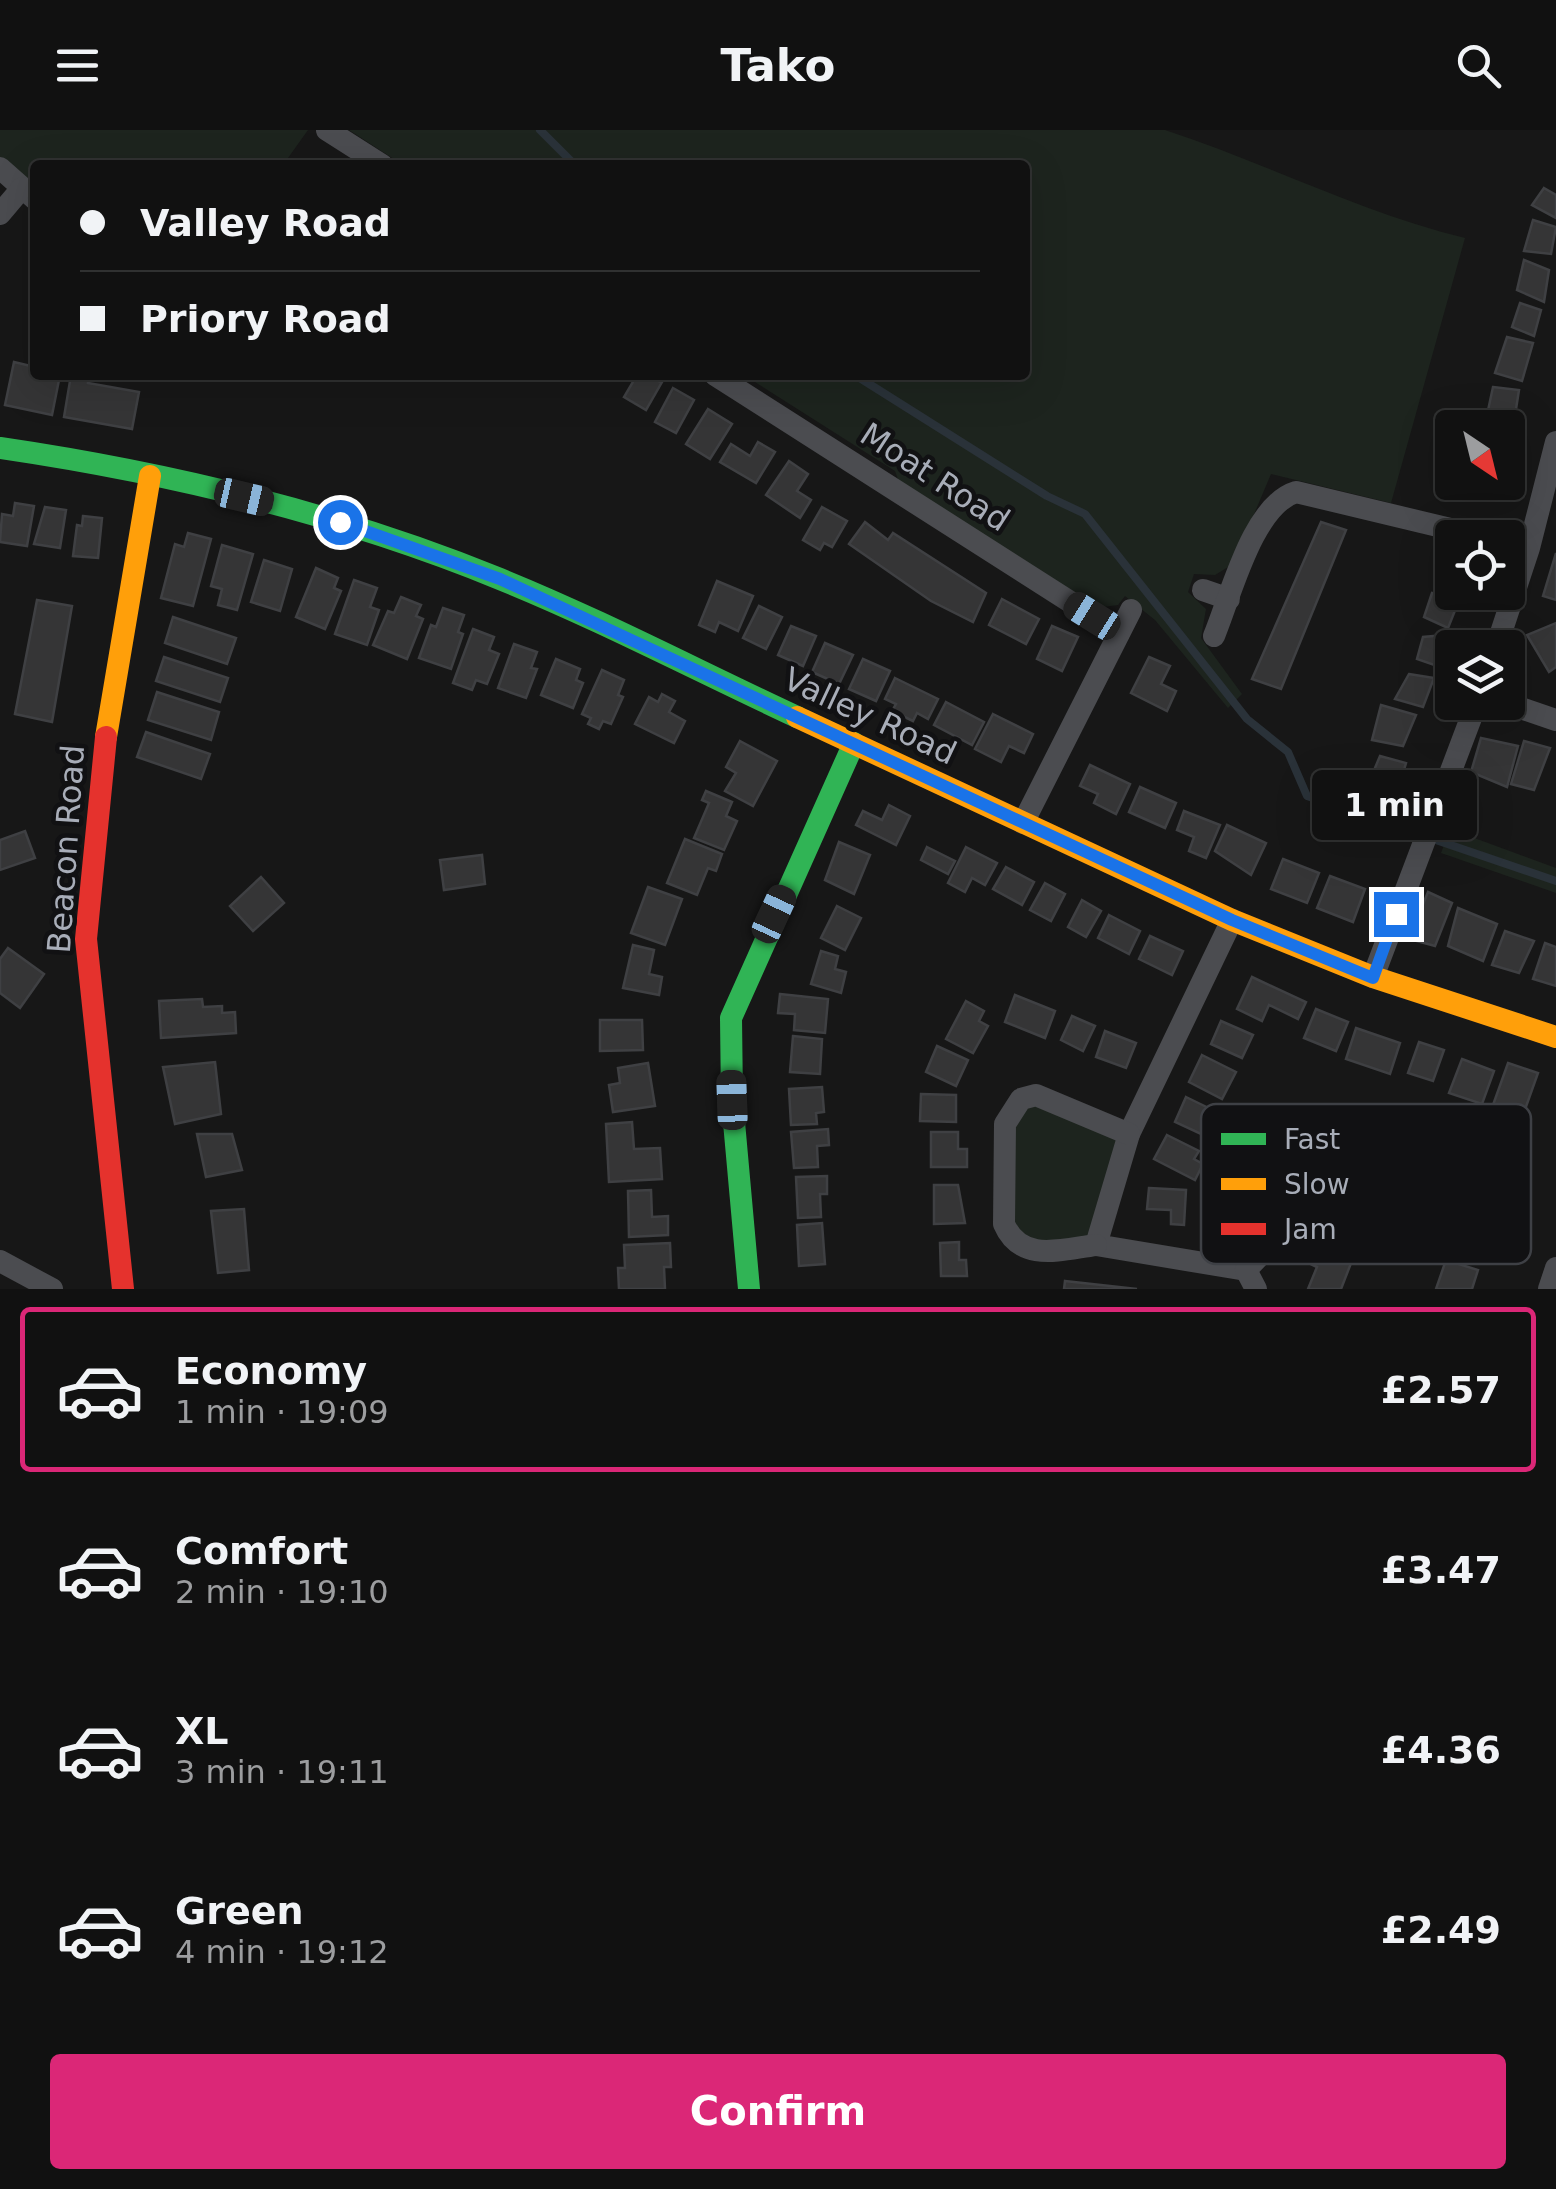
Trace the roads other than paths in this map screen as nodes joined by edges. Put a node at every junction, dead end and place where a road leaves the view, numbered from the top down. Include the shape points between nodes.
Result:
1 (327, 130) edge
2 (374, 160) edge
3 (0, 168) edge
4 (29, 193) edge
5 (0, 214) edge
6 (724, 380) edge
7 (1556, 442) edge
8 (0, 448) edge
9 (150, 476) junction
10 (1435, 525) edge
11 (1525, 526) edge
12 (1202, 590) dead end
13 (1229, 599) junction
14 (1131, 610) dead end
15 (1120, 633) junction
16 (1214, 636) dead end
17 (1525, 709) edge
18 (1470, 720) edge
19 (1556, 720) edge
20 (854, 743) junction
21 (1023, 823) junction
22 (1232, 920) junction
23 (1373, 978) junction
24 (1556, 1037) edge
25 (1130, 1134) junction
26 (1096, 1244) junction
27 (0, 1260) edge
28 (1556, 1268) edge
29 (1251, 1279) edge
30 (52, 1289) edge
31 (123, 1289) edge
32 (749, 1289) edge
33 (1549, 1289) edge

1 - 2 street
3 - 4 street
4 - 5 street
6 - 15 street, Moat Road
7 - 11 street
8 - 9 street, Valley Road
9 - 20 street, Valley Road via 308,510 500,579
9 - 31 street, Beacon Road via 100,772 86,939
10 - 13 street via 1296,492 1278,497
12 - 13 street
13 - 16 street
14 - 15 street
15 - 21 street
17 - 19 street
18 - 23 street
20 - 21 street, Valley Road
20 - 32 street via 732,1018 732,1100
21 - 22 street, Valley Road
22 - 23 street, Valley Road
22 - 25 street
23 - 24 street, Valley Road
25 - 26 street
25 - 26 street via 1036,1095 1022,1099 1005,1124 1008,1234 1040,1252
26 - 29 street
27 - 30 street
28 - 33 street

